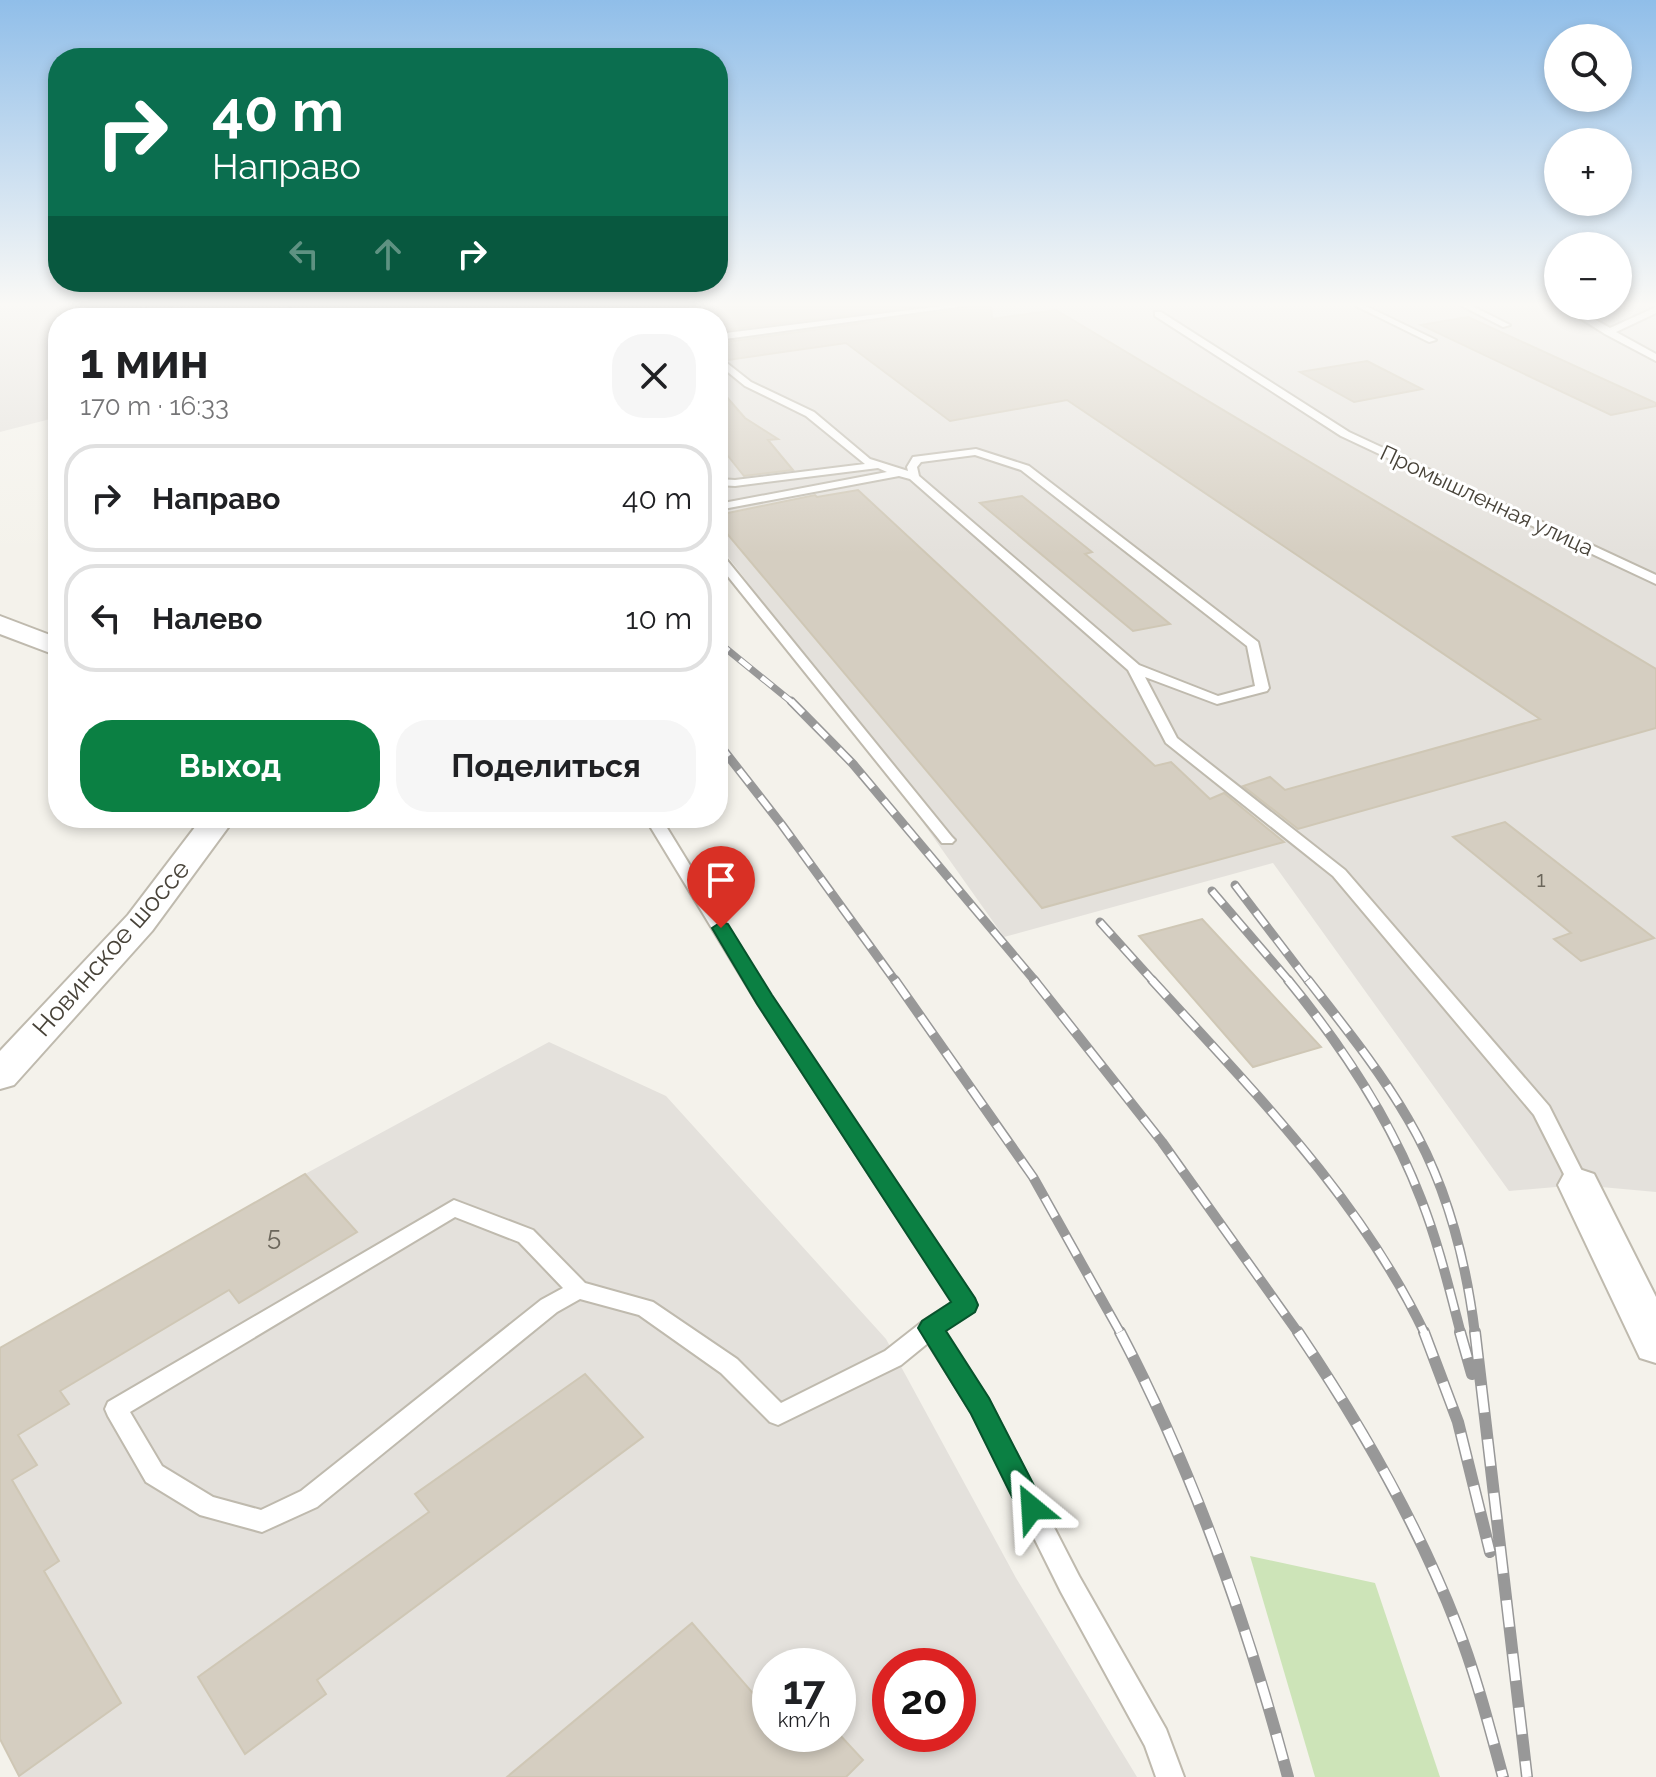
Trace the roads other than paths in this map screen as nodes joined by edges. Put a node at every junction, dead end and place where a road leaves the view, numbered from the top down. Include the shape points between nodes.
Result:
1 (758, 389) edge
2 (1275, 389) edge
3 (875, 466) junction
4 (909, 474) junction
5 (728, 483) edge
6 (728, 505) edge
7 (728, 568) edge
8 (1656, 580) edge
9 (0, 624) edge
10 (48, 644) edge
11 (1134, 668) junction
12 (211, 828) edge
13 (659, 828) edge
14 (947, 840) dead end
15 (0, 1075) edge
16 (1579, 1185) joint
17 (578, 1290) junction
18 (930, 1328) junction
19 (1656, 1344) edge
20 (1170, 1777) edge

1 - 3 lane via 810,414
2 - 8 lane, Промышленная улица via 1345,434
3 - 4 lane
3 - 5 lane
4 - 6 lane
4 - 11 lane
4 - 11 lane via 917,459 976,452 1025,468 1253,645 1262,688 1217,700
7 - 14 lane
9 - 10 street
11 - 16 lane via 1171,740 1339,873 1542,1111
12 - 15 street, Новинское шоссе via 140,923
13 - 18 lane via 764,1000 966,1305
16 - 19 street
17 - 17 lane via 549,1306 309,1499 262,1521 208,1507 154,1474 116,1409 454,1208 526,1236
17 - 18 lane via 645,1308 729,1366 778,1415 893,1358
18 - 20 lane via 980,1406 1156,1739

